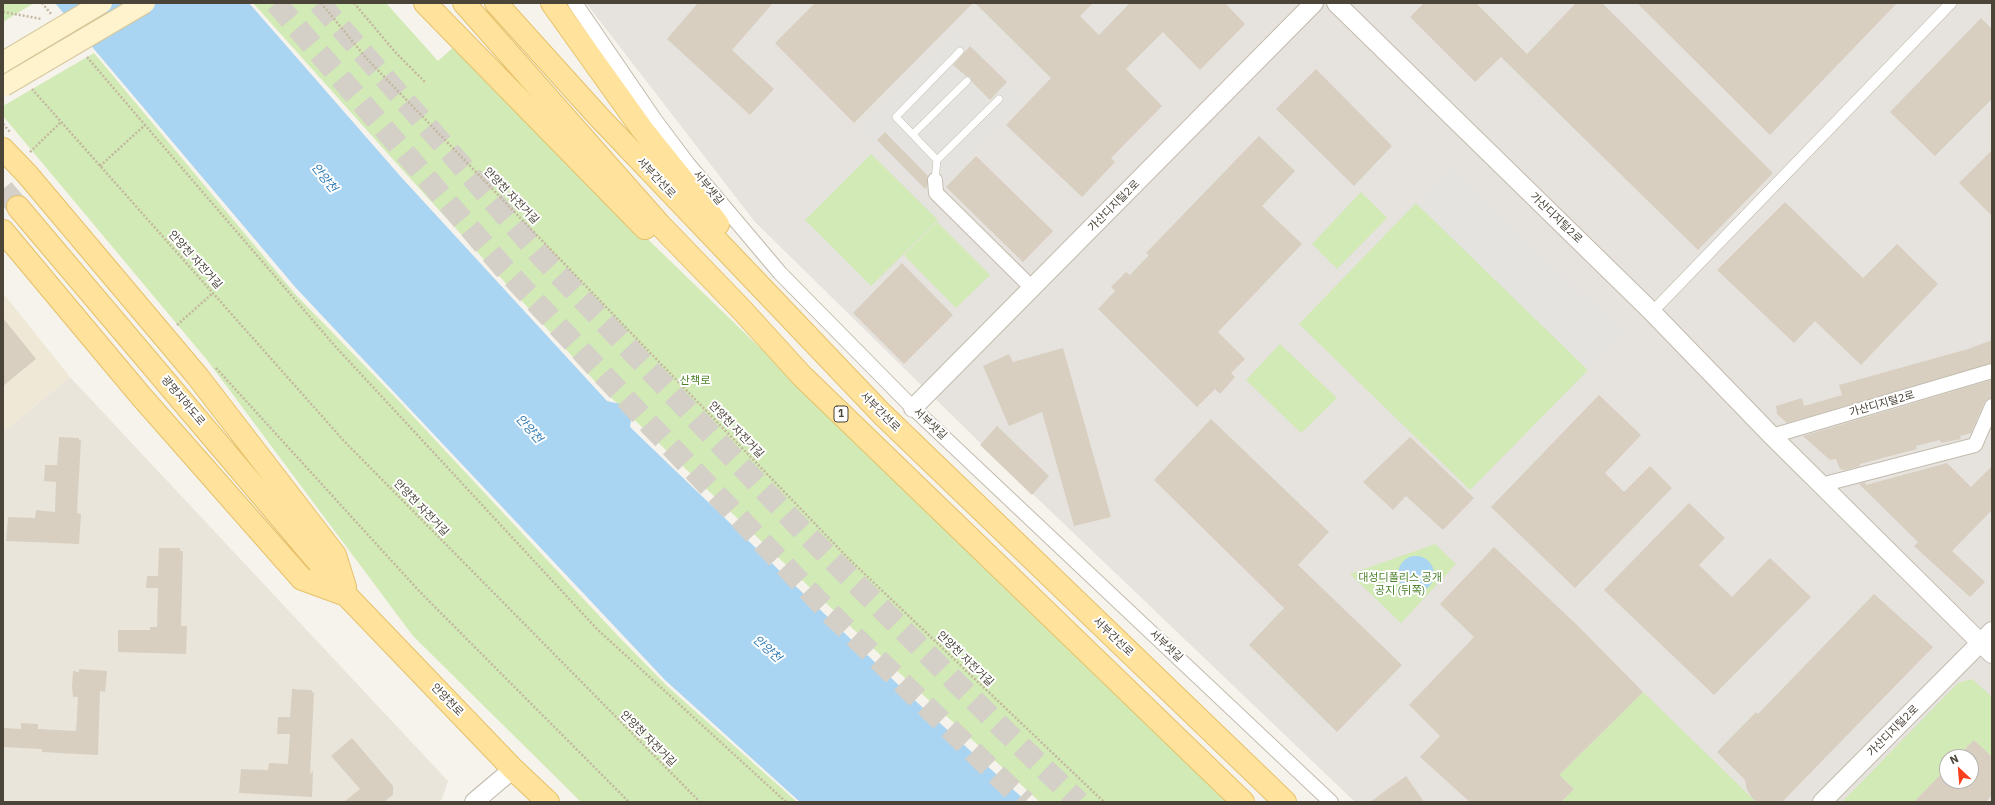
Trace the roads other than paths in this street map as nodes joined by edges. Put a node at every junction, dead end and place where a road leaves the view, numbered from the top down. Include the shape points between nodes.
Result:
1 (102, 3) edge
2 (145, 3) edge
3 (425, 3) edge
4 (464, 3) edge
5 (496, 3) edge
6 (552, 3) edge
7 (575, 3) edge
8 (1314, 3) edge
9 (1336, 3) edge
10 (1951, 3) edge
11 (960, 51) dead end
12 (3, 62) edge
13 (967, 81) dead end
14 (4, 86) dead end
15 (999, 99) dead end
16 (912, 134) junction
17 (3, 149) edge
18 (937, 160) junction
19 (30, 166) junction
20 (3, 170) edge
21 (935, 180) joint
22 (18, 207) tunnel mouth
23 (3, 231) edge
24 (1032, 288) junction
25 (1659, 305) dead end
26 (826, 357) junction
27 (1992, 371) edge
28 (802, 376) junction
29 (1992, 406) edge
30 (913, 408) junction
31 (1772, 436) junction
32 (1822, 485) junction
33 (347, 596) junction
34 (1988, 643) edge
35 (513, 769) junction
36 (1283, 799) edge
37 (474, 802) edge
38 (548, 802) edge
39 (1243, 802) edge
40 (1331, 802) edge
41 (1822, 802) edge

1 - 12 main road, bridge
2 - 14 main road, bridge
3 - 28 main road via 667,251
4 - 28 main road, 1 via 660,225
5 - 26 main road, 서부간선로 via 598,116
6 - 26 main road via 642,130
7 - 30 street, 서부샛길 via 656,120 732,218 780,273
8 - 24 street, 가산디지털2로
9 - 31 street, 가산디지털2로 via 1650,310
10 - 25 street
11 - 16 lane via 896,117
13 - 16 lane
15 - 18 lane
16 - 18 lane
17 - 19 main road
18 - 21 lane
19 - 20 main road
19 - 33 main road via 198,377 335,555
21 - 24 street via 936,193
22 - 33 main road, 광명지하도로
23 - 33 main road via 140,395 302,579
24 - 30 street, 가산디지털2로
26 - 36 main road, 서부간선로 via 882,414
27 - 31 street, 가산디지털2로
28 - 39 main road, 1
29 - 32 street via 1975,445
30 - 40 street, 서부샛길
31 - 32 street, 가산디지털2로
32 - 34 street, 가산디지털2로
33 - 35 main road, 안양천로
34 - 41 street, 가산디지털2로
35 - 37 street
35 - 38 main road, 안양천로

